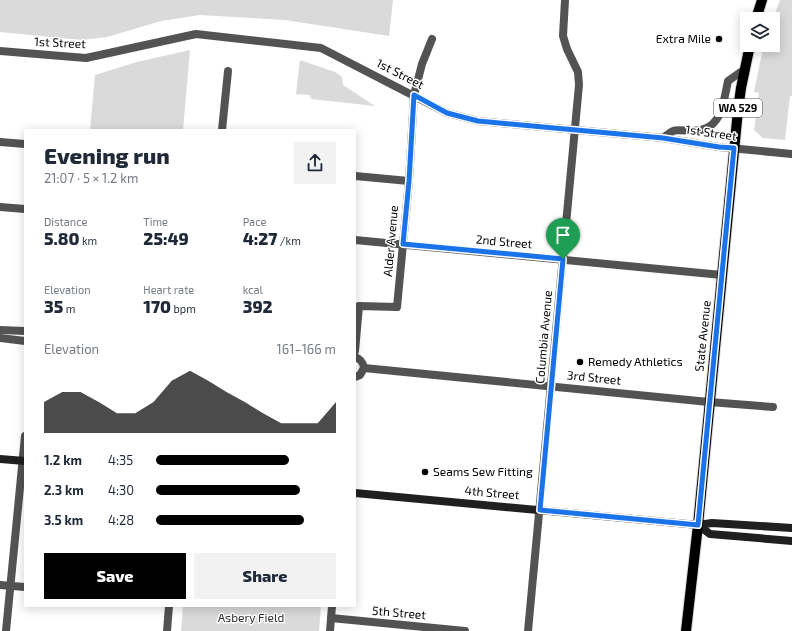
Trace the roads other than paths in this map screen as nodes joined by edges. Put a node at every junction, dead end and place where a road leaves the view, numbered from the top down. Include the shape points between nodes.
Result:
1 (565, 0) edge
2 (762, 0) edge
3 (758, 12) edge
4 (432, 39) dead end
5 (0, 51) edge
6 (749, 52) edge
7 (745, 69) junction
8 (228, 71) dead end
9 (414, 95) junction
10 (222, 129) edge
11 (575, 130) junction
12 (663, 138) junction
13 (0, 142) edge
14 (24, 144) edge
15 (734, 148) junction
16 (792, 154) edge
17 (356, 176) edge
18 (409, 181) junction
19 (0, 207) edge
20 (24, 209) edge
21 (356, 240) edge
22 (403, 244) junction
23 (563, 259) junction
24 (722, 275) junction
25 (0, 330) edge
26 (24, 331) edge
27 (0, 338) edge
28 (356, 340) edge
29 (24, 341) edge
30 (356, 357) edge
31 (364, 368) junction
32 (356, 377) edge
33 (551, 386) junction
34 (709, 402) junction
35 (773, 407) dead end
36 (0, 459) edge
37 (24, 461) edge
38 (356, 493) edge
39 (540, 510) junction
40 (698, 525) junction
41 (792, 528) edge
42 (792, 541) edge
43 (0, 585) edge
44 (10, 586) junction
45 (24, 587) edge
46 (169, 607) edge
47 (332, 607) edge
48 (331, 618) junction
49 (6, 631) edge
50 (167, 631) edge
51 (330, 631) edge
52 (465, 631) edge
53 (528, 631) edge
54 (686, 631) edge

1 - 11 street, Columbia Avenue via 563,36 578,72
2 - 3 main road
4 - 9 street
5 - 9 street, 1st Street via 86,58 196,34 321,48
6 - 7 main road, State Avenue / WA 529
7 - 12 street via 728,81 720,116 713,124 695,131 673,131
7 - 15 main road, State Avenue / WA 529
8 - 10 street
9 - 11 street, 1st Street via 447,113 478,121
9 - 18 street, Alder Avenue
11 - 12 street, 1st Street
11 - 23 street, Columbia Avenue
12 - 15 street, 1st Street
13 - 14 street
15 - 16 street, 1st Street
15 - 24 main road, State Avenue / WA 529
17 - 18 street
18 - 22 street, Alder Avenue
19 - 20 street
21 - 22 street, 2nd Street
22 - 23 street, 2nd Street
22 - 28 street, Alder Avenue via 397,307 359,306
23 - 24 street, 2nd Street
23 - 33 street, Columbia Avenue
24 - 34 main road, State Avenue / WA 529
25 - 26 street
27 - 29 street
30 - 31 street
31 - 32 street
31 - 33 street, 3rd Street
33 - 34 street, 3rd Street
33 - 39 street, Columbia Avenue
34 - 35 street, 3rd Street
34 - 40 main road, State Avenue / WA 529
36 - 37 main road
37 - 44 street
38 - 39 main road, 4th Street
39 - 40 main road, 4th Street
39 - 53 street, Columbia Avenue
40 - 41 main road, 4th Street via 712,523
40 - 42 main road, 4th Street via 710,534
40 - 54 main road, State Avenue
43 - 44 street
44 - 45 street
44 - 49 street
46 - 50 street
47 - 48 street
48 - 51 street
48 - 52 street, 5th Street

